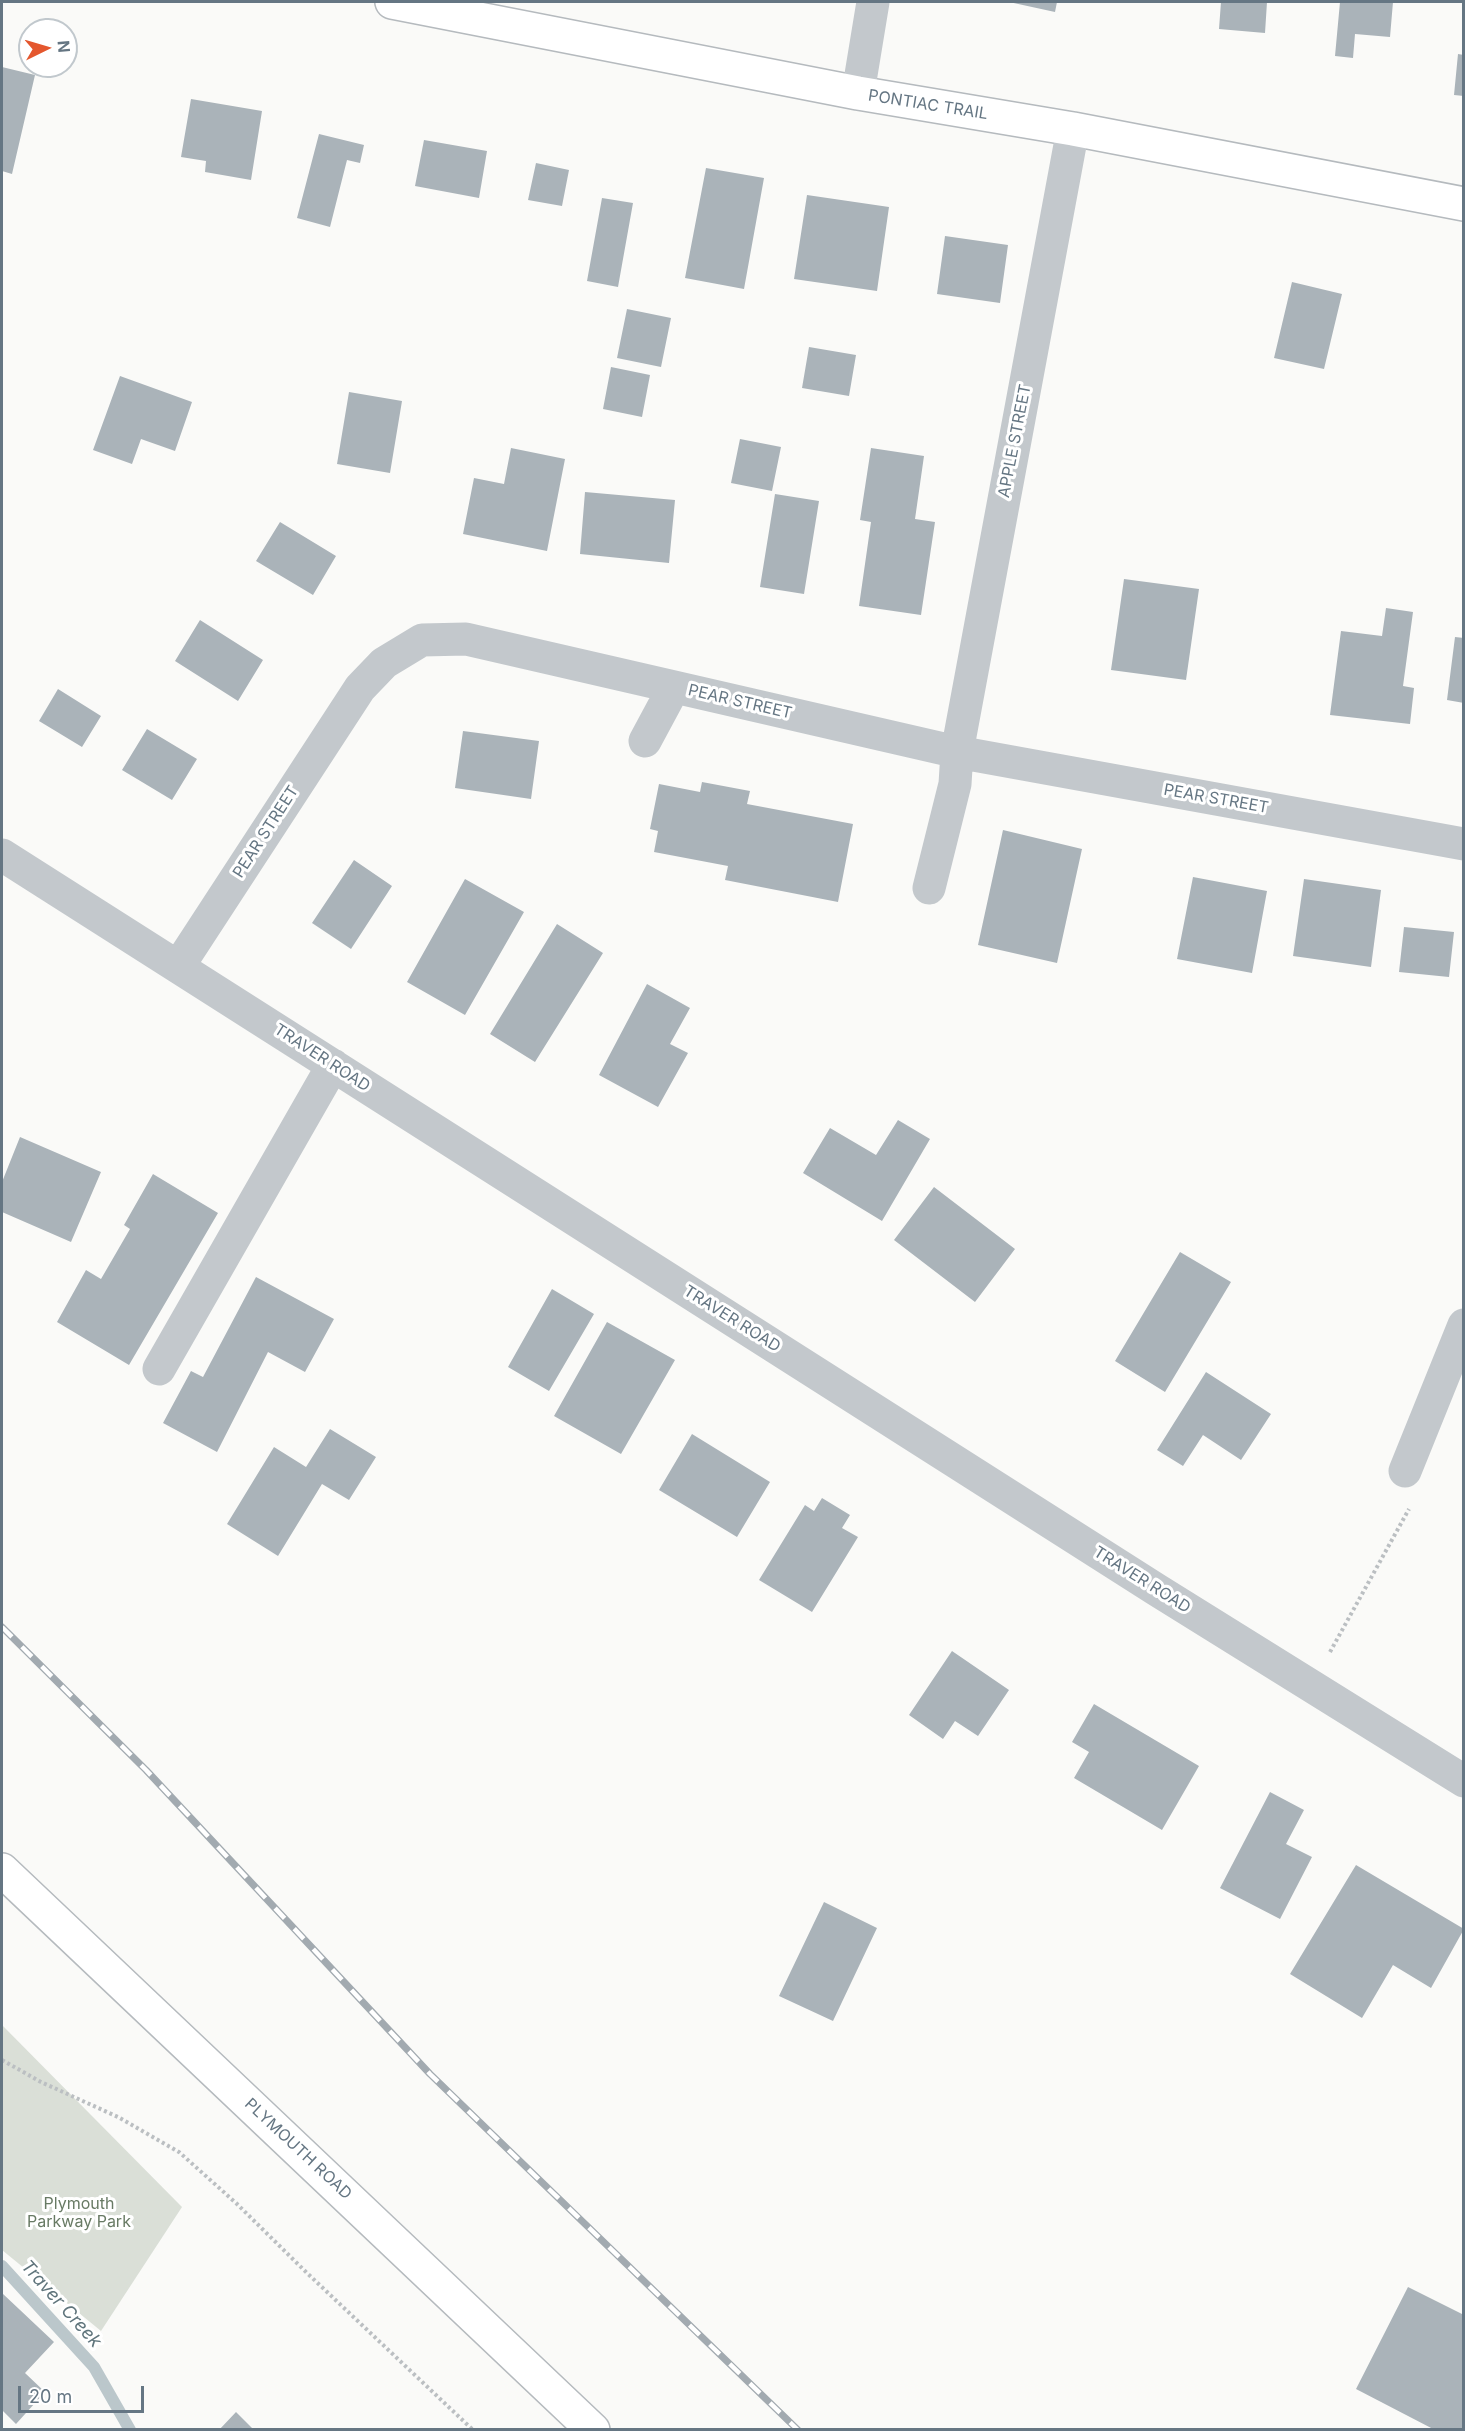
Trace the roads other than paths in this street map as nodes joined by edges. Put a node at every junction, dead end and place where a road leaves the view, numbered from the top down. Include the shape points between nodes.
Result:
1 (392, 2) edge
2 (873, 2) edge
3 (858, 93) junction
4 (1073, 129) junction
5 (1464, 204) edge
6 (674, 687) junction
7 (645, 741) dead end
8 (957, 753) junction
9 (1464, 844) edge
10 (2, 855) edge
11 (929, 888) dead end
12 (178, 967) junction
13 (333, 1065) junction
14 (1464, 1325) edge
15 (159, 1369) dead end
16 (1410, 1486) road end
17 (1464, 1781) edge
18 (2, 1870) edge
19 (593, 2430) edge

1 - 3 main road, PONTIAC TRAIL
2 - 3 street
3 - 4 main road, PONTIAC TRAIL
4 - 5 main road, PONTIAC TRAIL
4 - 8 street, APPLE STREET
6 - 7 street
6 - 8 street, PEAR STREET
6 - 12 street, PEAR STREET via 465,639 422,640 384,663 360,688
8 - 9 street, PEAR STREET
8 - 11 street, APPLE STREET via 955,784
10 - 12 street, TRAVER ROAD
12 - 13 street, TRAVER ROAD
13 - 15 street
13 - 17 street, TRAVER ROAD
14 - 16 street
18 - 19 main road, PLYMOUTH ROAD

